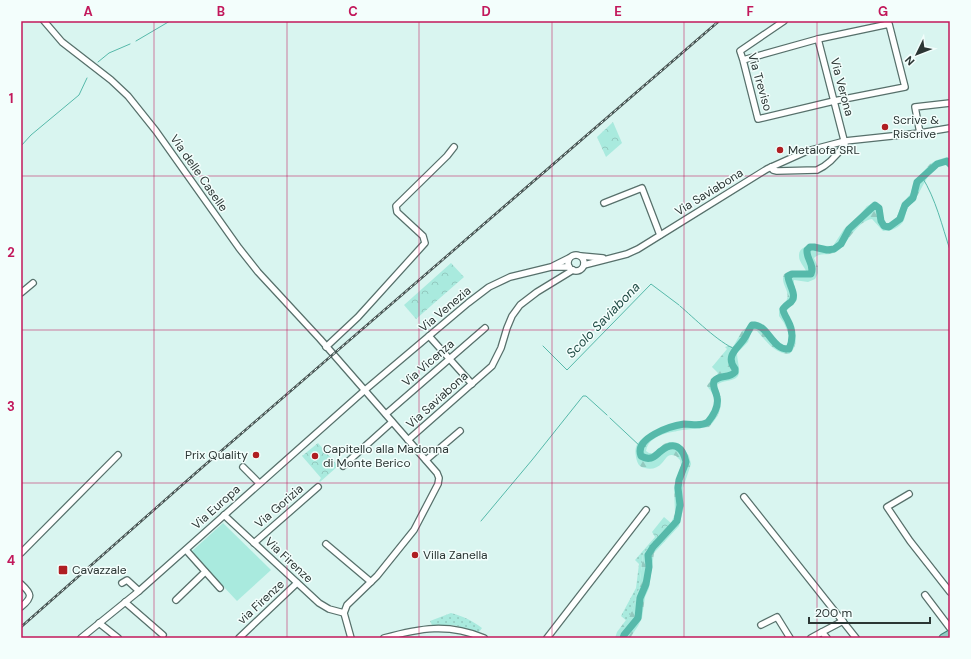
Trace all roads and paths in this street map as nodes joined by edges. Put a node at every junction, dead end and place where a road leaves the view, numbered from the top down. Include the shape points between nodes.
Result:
1 (44, 21) edge
2 (784, 21) edge
3 (818, 39) junction
4 (743, 60) junction
5 (834, 102) junction
6 (950, 103) edge
7 (950, 128) edge
8 (920, 132) junction
9 (845, 141) junction
10 (454, 147) dead end
11 (771, 167) junction
12 (604, 203) dead end
13 (660, 235) junction
14 (581, 256) junction
15 (569, 258) junction
16 (607, 259) junction
17 (584, 265) junction
18 (551, 267) junction
19 (571, 269) junction
20 (33, 283) dead end
21 (21, 293) edge
22 (485, 328) dead end
23 (429, 336) junction
24 (326, 347) junction
25 (450, 358) junction
26 (472, 384) junction
27 (365, 390) junction
28 (386, 414) junction
29 (392, 422) junction
30 (460, 431) dead end
31 (408, 440) junction
32 (118, 455) dead end
33 (426, 460) junction
34 (343, 466) dead end
35 (243, 467) dead end
36 (260, 483) junction
37 (318, 487) dead end
38 (909, 494) dead end
39 (744, 497) dead end
40 (646, 510) dead end
41 (224, 515) junction
42 (254, 543) junction
43 (326, 544) dead end
44 (186, 550) junction
45 (21, 553) edge
46 (205, 572) junction
47 (371, 582) junction
48 (122, 583) dead end
49 (297, 583) junction
50 (21, 584) edge
51 (220, 588) dead end
52 (139, 591) junction
53 (950, 592) edge
54 (925, 595) dead end
55 (176, 600) dead end
56 (125, 602) junction
57 (21, 607) edge
58 (344, 613) junction
59 (843, 621) junction
60 (100, 623) junction
61 (761, 625) dead end
62 (822, 632) junction
63 (163, 634) dead end
64 (948, 634) edge
65 (81, 638) edge
66 (118, 638) edge
67 (239, 638) edge
68 (351, 638) edge
69 (384, 638) edge
70 (484, 638) edge
71 (547, 638) edge
72 (790, 638) edge
73 (811, 638) edge
74 (827, 638) edge
75 (856, 638) edge

1 - 24 street, Via delle Caselle via 66,46 128,96 248,260
2 - 4 street, Via Treviso via 740,51
3 - 4 street
3 - 5 street, Via Verona
3 - 5 street via 889,24 905,87
4 - 5 street, Via Treviso via 758,119
5 - 9 street, Via Verona
6 - 8 street via 915,107
7 - 8 street, Via Saviabona
8 - 9 street, Via Saviabona
9 - 11 street, Via Saviabona via 807,151
9 - 11 street via 823,168 777,171
10 - 24 street via 396,206 397,212 423,236 425,243 358,318
11 - 13 street, Via Saviabona
12 - 13 street via 642,188
13 - 16 street, Via Saviabona via 627,254
14 - 15 street via 576,254
14 - 16 street
14 - 17 street
15 - 18 street, Via Venezia
15 - 19 street
16 - 17 street, Via Saviabona
17 - 19 street, Via Saviabona via 580,270
18 - 19 street, Via Venezia
18 - 23 street, Via Venezia via 510,278 489,287
19 - 26 street, Via Saviabona via 520,305 512,316 492,366
20 - 21 street
22 - 25 street, Via Vicenza
23 - 25 street
23 - 27 street, Via Venezia
24 - 27 street, Via delle Caselle
25 - 26 street
25 - 28 street, Via Vicenza
26 - 31 street, Via Saviabona
27 - 28 street, Via delle Caselle
27 - 36 street, Via Europa
28 - 29 street, Via delle Caselle
29 - 31 street, Via delle Caselle
29 - 34 street
30 - 33 street
31 - 33 street, Via Saviabona
32 - 45 street
33 - 47 street, Via Saviabona via 437,473 438,484 414,530
35 - 36 street
36 - 41 street, Via Europa
37 - 42 street, Via Gorizia
38 - 53 street via 887,507
39 - 59 street
40 - 71 street
41 - 42 street, Via Firenze
41 - 44 street, Via Europa
42 - 49 street, Via Firenze
43 - 47 street
44 - 46 street
44 - 52 street, Via Europa
46 - 51 street
46 - 55 street
47 - 58 street, Via Saviabona via 346,605
48 - 52 street via 127,580
49 - 58 street, Via Firenze via 319,603
49 - 67 street, via Firenze
50 - 57 street via 30,595
52 - 56 street, Via Europa
54 - 64 street
56 - 60 street, Via Europa
56 - 63 street
58 - 68 street
59 - 62 street
59 - 75 street
60 - 65 street, Via Europa
60 - 66 street
61 - 72 street via 777,617
62 - 73 street
62 - 74 street
69 - 70 street via 425,628 452,629

